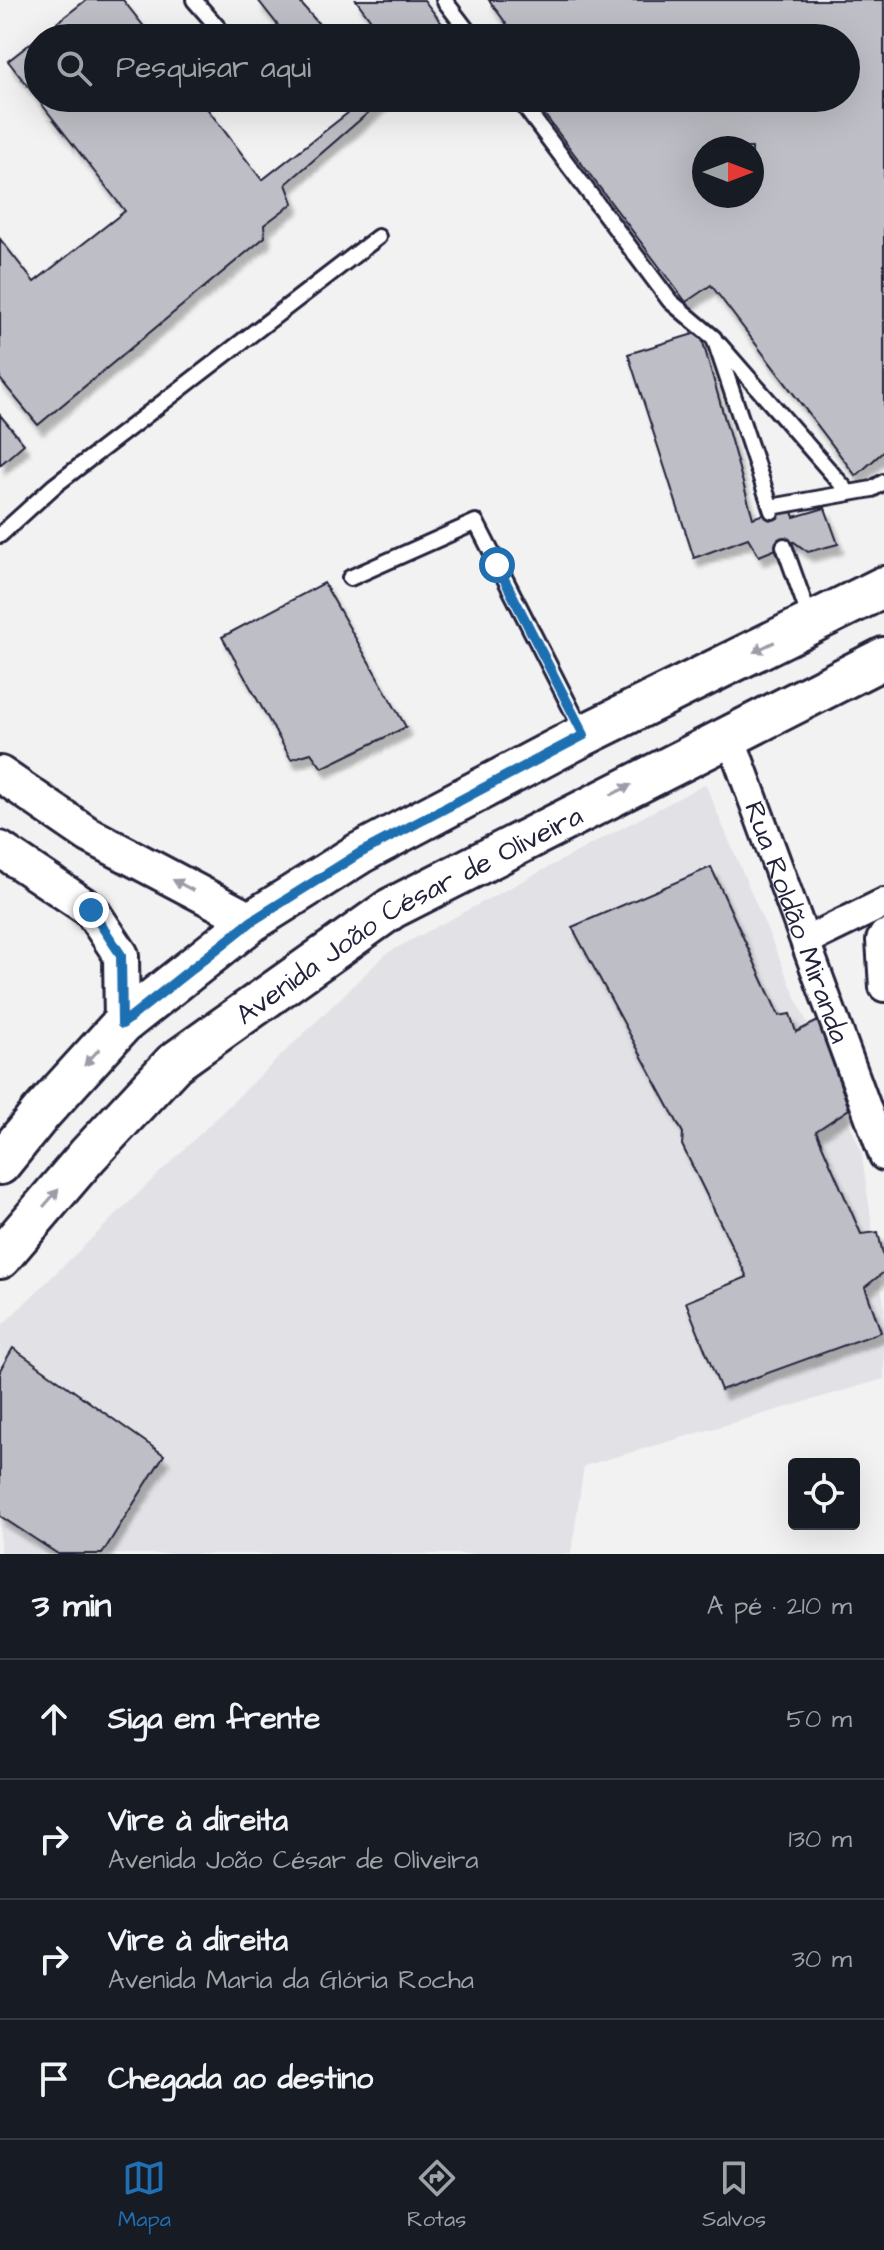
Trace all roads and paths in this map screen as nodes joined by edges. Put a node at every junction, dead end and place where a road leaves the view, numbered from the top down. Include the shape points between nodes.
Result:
1 (194, 0) edge
2 (444, 0) edge
3 (215, 24) edge
4 (462, 24) edge
5 (528, 112) edge
6 (378, 237) dead end
7 (714, 338) junction
8 (884, 482) edge
9 (849, 493) junction
10 (0, 535) edge
11 (784, 546) dead end
12 (350, 578) dead end
13 (884, 587) edge
14 (811, 623) junction
15 (884, 658) edge
16 (729, 734) junction
17 (584, 735) junction
18 (0, 774) edge
19 (0, 849) edge
20 (884, 903) edge
21 (252, 921) junction
22 (884, 935) edge
23 (806, 941) junction
24 (884, 987) edge
25 (122, 1024) junction
26 (884, 1156) edge
27 (0, 1164) edge
28 (0, 1258) edge

1 - 3 lane
2 - 4 lane
5 - 7 lane via 670,301
6 - 10 lane via 60,481
7 - 9 lane
7 - 9 lane via 772,509
8 - 9 lane
11 - 14 lane
12 - 17 lane via 476,522
13 - 14 main road
14 -> 17 main road
15 - 16 main road, Avenida João César de Oliveira
16 - 23 street, Rua Roldão Miranda
28 -> 16 main road, Avenida João César de Oliveira via 174,1063 392,908
17 - 21 main road via 360,853
21 -> 18 street via 89,835
19 - 25 street via 91,910 121,955
20 - 23 street
21 - 25 main road
22 - 24 street
23 - 26 street, Rua Roldão Miranda
25 -> 27 main road

